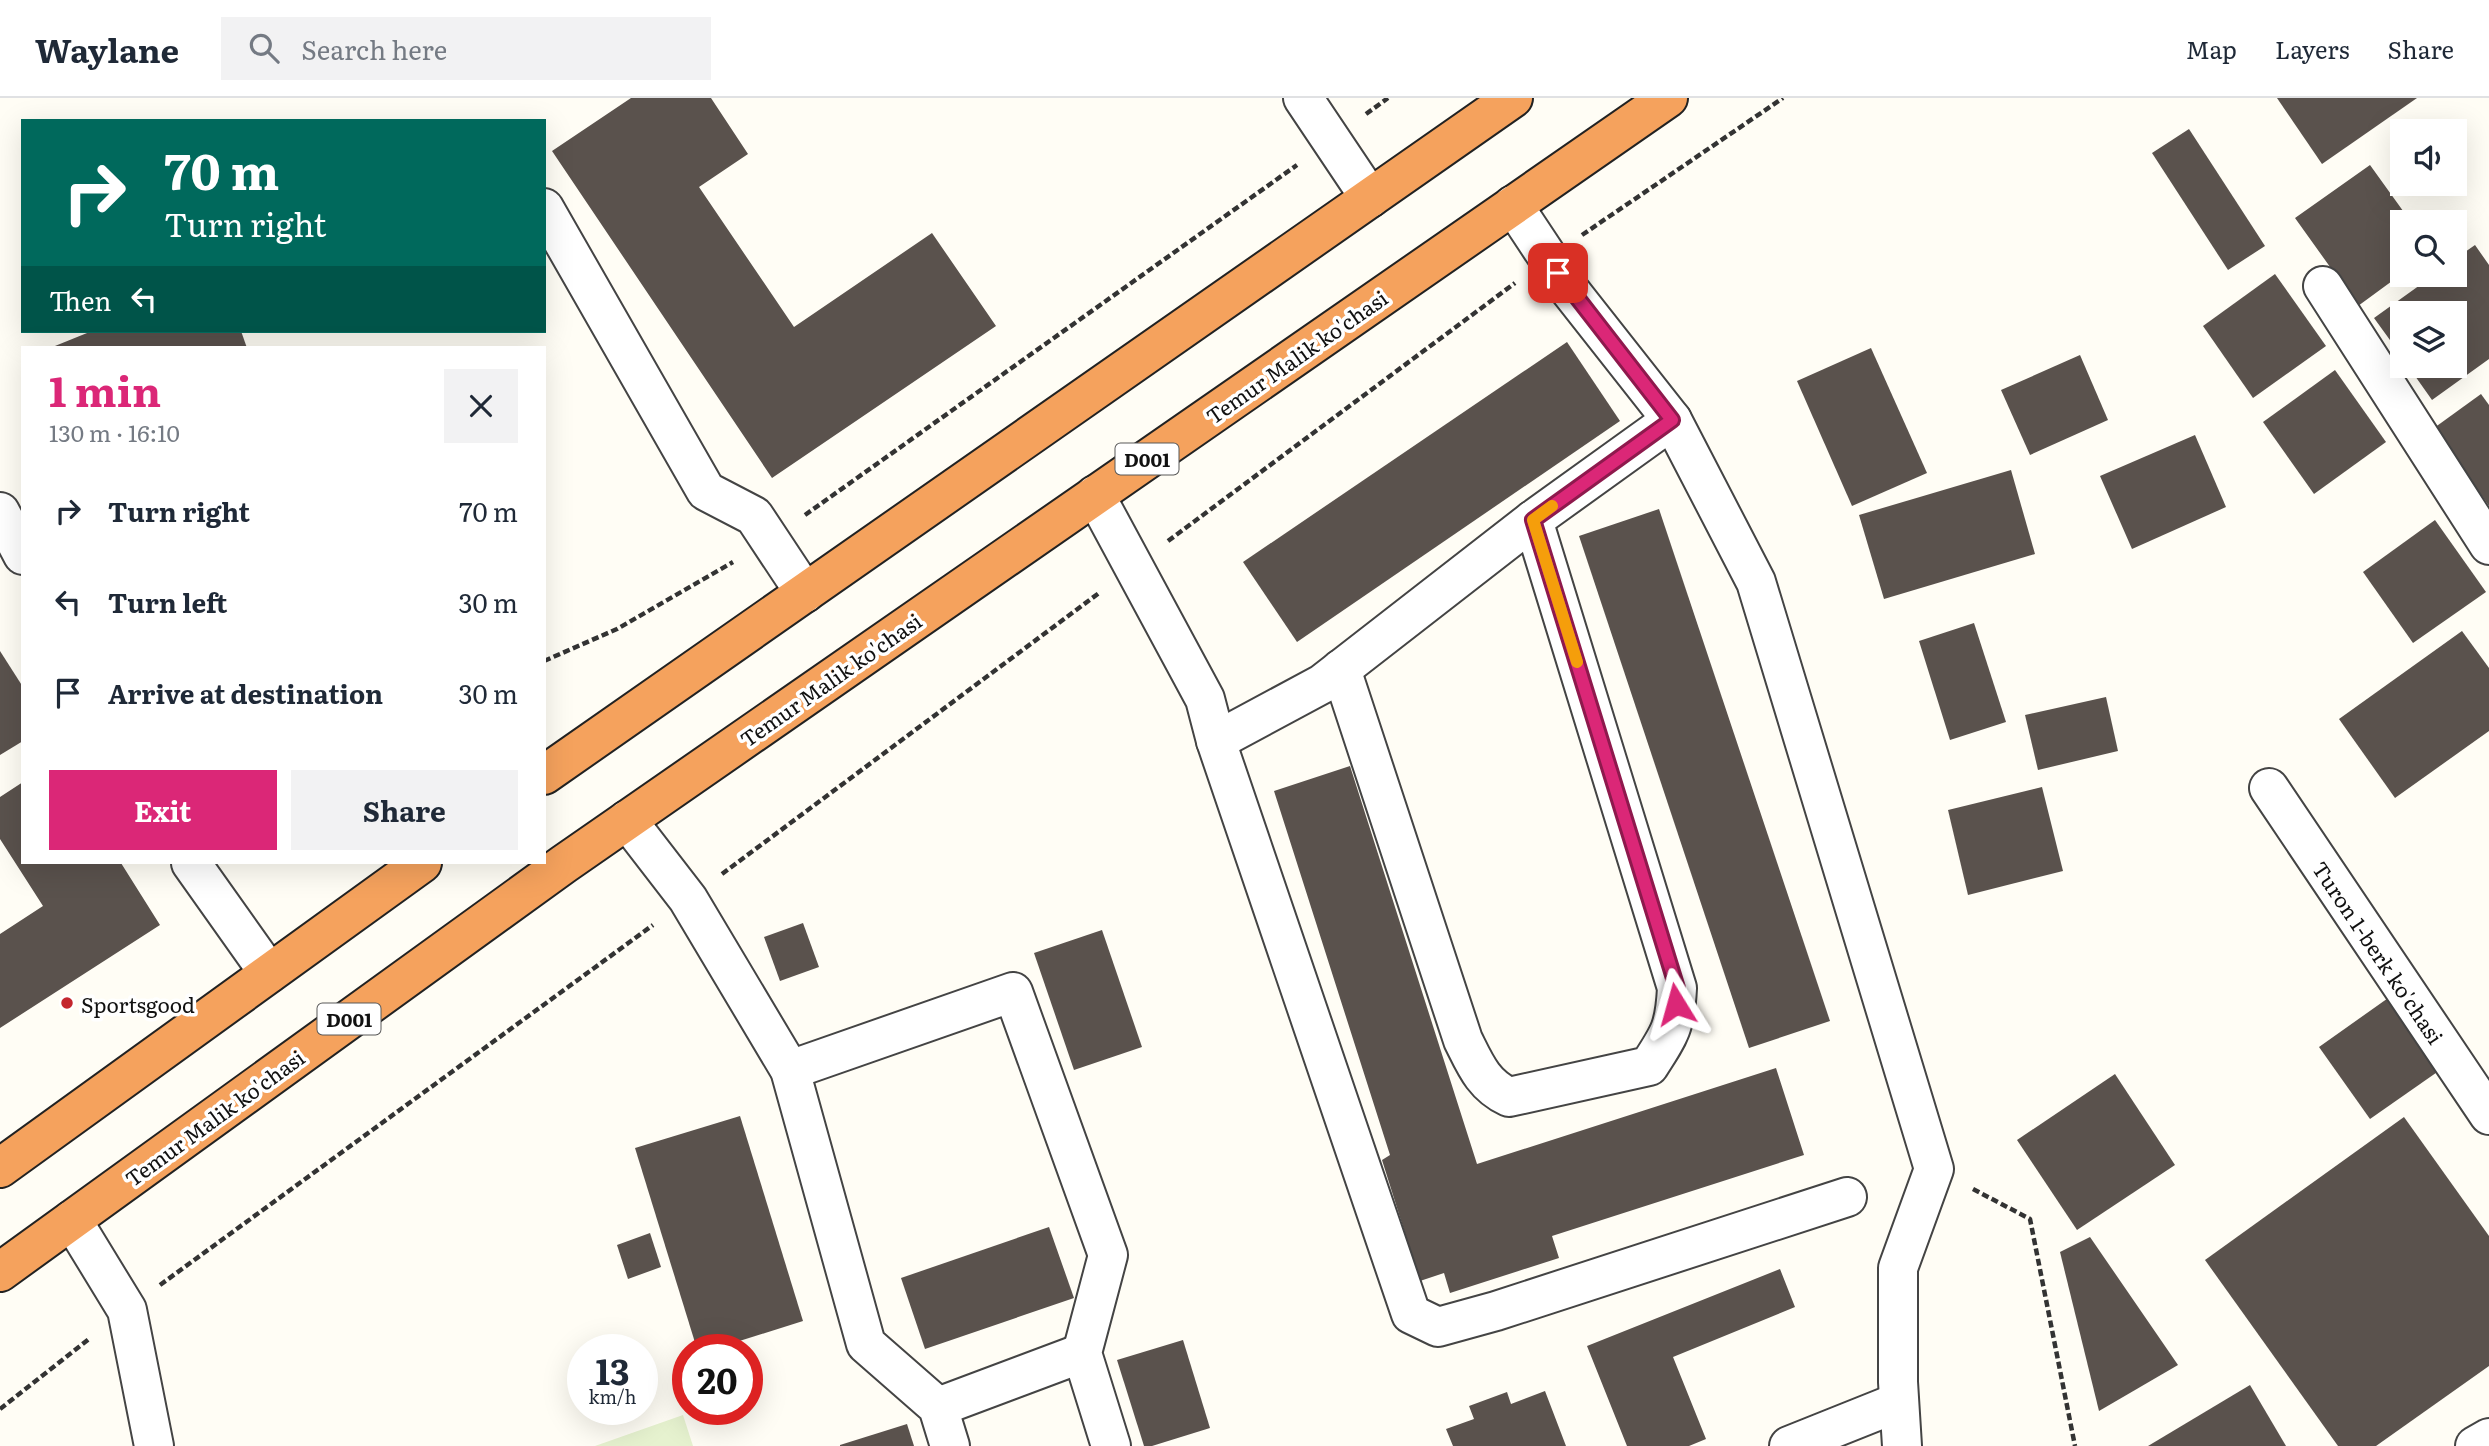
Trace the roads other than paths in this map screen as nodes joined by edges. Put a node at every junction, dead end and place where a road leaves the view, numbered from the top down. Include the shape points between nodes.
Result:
1 (1303, 98) edge
2 (1513, 98) edge
3 (1668, 98) edge
4 (1370, 198) junction
5 (1513, 205) junction
6 (546, 211) edge
7 (2323, 286) dead end
8 (1672, 420) junction
9 (1095, 495) junction
10 (0, 512) edge
11 (1533, 520) junction
12 (2489, 545) edge
13 (21, 551) edge
14 (805, 593) junction
15 (1341, 669) junction
16 (1216, 741) junction
17 (546, 774) edge
18 (2269, 788) dead end
19 (627, 820) junction
20 (192, 864) edge
21 (421, 864) edge
22 (269, 974) junction
23 (790, 1070) junction
24 (2489, 1115) edge
25 (0, 1168) edge
26 (1847, 1197) dead end
27 (72, 1220) junction
28 (0, 1272) edge
29 (1082, 1353) junction
30 (1899, 1402) junction
31 (938, 1407) junction
32 (2489, 1438) edge
33 (155, 1446) edge
34 (950, 1446) edge
35 (1111, 1446) edge
36 (1789, 1446) edge
37 (1902, 1446) edge
38 (2475, 1446) edge

1 - 4 street
2 - 4 highway
3 - 5 highway, Temur Malik ko'chasi / D001
4 - 14 highway
5 - 8 street via 1568,288
5 - 9 highway, Temur Malik ko'chasi / D001
6 - 14 street via 706,491 754,516
7 - 12 street
8 - 11 street
8 - 30 street via 1756,582 1934,1169 1898,1268
9 - 16 street via 1205,699
9 - 19 highway, Temur Malik ko'chasi / D001
10 - 13 street
11 - 15 street
11 - 15 street via 1677,988 1676,1019 1649,1066 1509,1097 1495,1090 1480,1073 1463,1040
14 - 17 highway
15 - 16 street via 1322,684
16 - 26 street via 1411,1314 1438,1327 1450,1324
18 - 24 street, Turon 1-berk ko'chasi
19 - 23 street via 688,899
19 - 27 highway, Temur Malik ko'chasi / D001
20 - 22 street
21 - 22 highway
22 - 25 highway
23 - 29 street via 1013,992 1108,1255
23 - 31 street via 866,1344
27 - 28 highway, Temur Malik ko'chasi / D001
27 - 33 street via 127,1310
29 - 31 street
29 - 35 street
30 - 36 street
30 - 37 street
31 - 34 street
32 - 38 street

